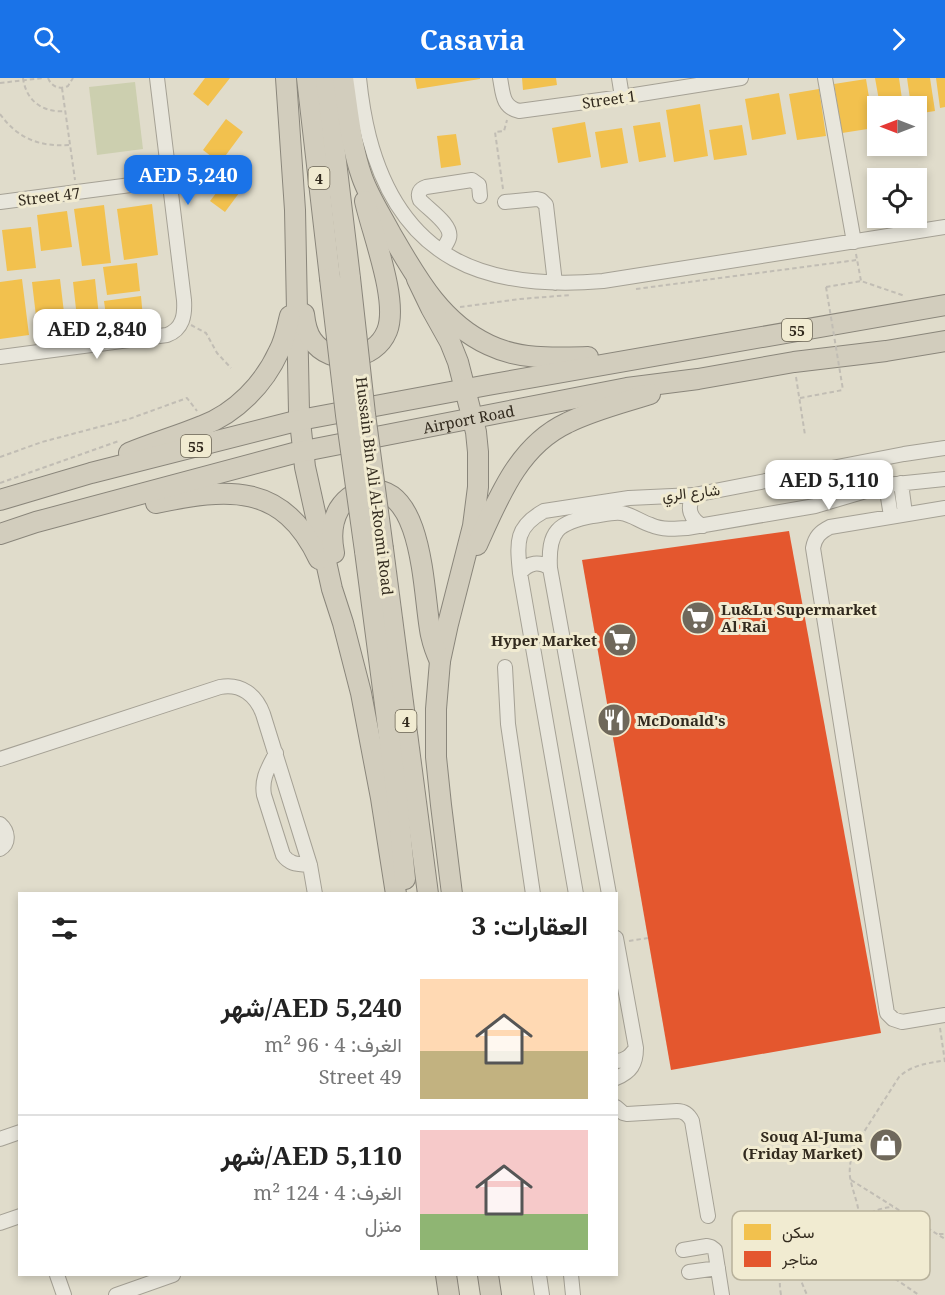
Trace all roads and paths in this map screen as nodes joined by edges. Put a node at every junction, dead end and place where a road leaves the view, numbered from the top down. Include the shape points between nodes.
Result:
1 (43, 78) edge
2 (48, 78) edge
3 (73, 78) edge
4 (157, 78) edge
5 (286, 78) edge
6 (307, 78) edge
7 (326, 78) edge
8 (343, 78) edge
9 (359, 78) edge
10 (500, 78) edge
11 (619, 78) edge
12 (741, 78) edge
13 (825, 78) edge
14 (23, 79) edge
15 (0, 83) edge
16 (62, 88) junction
17 (622, 97) junction
18 (511, 109) junction
19 (65, 111) junction
20 (0, 114) edge
21 (70, 145) junction
22 (362, 176) junction
23 (169, 180) junction
24 (77, 192) junction
25 (480, 196) dead end
26 (0, 202) edge
27 (505, 202) joint
28 (945, 227) edge
29 (854, 242) junction
30 (441, 251) junction
31 (340, 278) junction
32 (417, 279) junction
33 (861, 281) junction
34 (555, 283) junction
35 (296, 293) junction
36 (914, 299) dead end
37 (945, 305) edge
38 (181, 324) junction
39 (945, 341) edge
40 (945, 349) edge
41 (886, 351) junction
42 (648, 356) junction
43 (0, 357) edge
44 (794, 362) junction
45 (231, 368) dead end
46 (698, 379) junction
47 (465, 389) junction
48 (800, 398) junction
49 (199, 414) dead end
50 (472, 417) junction
51 (300, 420) junction
52 (805, 435) dead end
53 (127, 438) dead end
54 (945, 448) edge
55 (303, 451) junction
56 (0, 457) edge
57 (91, 473) junction
58 (945, 479) edge
59 (0, 483) edge
60 (901, 483) junction
61 (886, 485) junction
62 (693, 495) junction
63 (0, 500) edge
64 (103, 505) junction
65 (945, 508) edge
66 (898, 515) junction
67 (703, 525) junction
68 (0, 534) edge
69 (374, 550) junction
70 (550, 568) junction
71 (520, 573) junction
72 (458, 588) junction
73 (332, 589) junction
74 (440, 662) junction
75 (505, 667) dead end
76 (276, 753) junction
77 (0, 759) edge
78 (0, 824) edge
79 (0, 849) edge
80 (310, 866) junction
81 (315, 892) edge
82 (396, 892) edge
83 (406, 892) edge
84 (428, 892) edge
85 (452, 892) edge
86 (533, 892) edge
87 (576, 892) edge
88 (609, 892) edge
89 (648, 938) dead end
90 (618, 940) edge
91 (618, 946) edge
92 (942, 1016) edge
93 (636, 1048) junction
94 (618, 1061) edge
95 (945, 1061) edge
96 (618, 1077) edge
97 (618, 1109) edge
98 (18, 1133) edge
99 (0, 1139) edge
100 (851, 1180) junction
101 (895, 1207) junction
102 (859, 1211) edge
103 (874, 1211) edge
104 (901, 1211) edge
105 (708, 1216) dead end
106 (18, 1217) edge
107 (0, 1223) edge
108 (930, 1229) edge
109 (936, 1233) junction
110 (945, 1234) edge
111 (945, 1239) edge
112 (683, 1250) dead end
113 (718, 1268) junction
114 (689, 1272) dead end
115 (57, 1276) edge
116 (170, 1276) edge
117 (446, 1276) edge
118 (539, 1276) edge
119 (571, 1276) edge
120 (780, 1280) edge
121 (801, 1280) edge
122 (897, 1280) edge
123 (64, 1295) edge
124 (116, 1295) edge
125 (449, 1295) edge
126 (542, 1295) edge
127 (573, 1295) edge
128 (722, 1295) edge
129 (781, 1295) edge
130 (807, 1295) edge
131 (919, 1295) edge

1 - 14 path
2 - 16 path via 53,86
3 - 16 path
4 - 23 street
5 - 35 highway
6 - 31 highway, Hussain Bin Ali Al-Roomi Road / 4
7 - 31 highway, Hussain Bin Ali Al-Roomi Road / 4
8 - 22 highway
9 - 30 street via 368,135 384,181 400,210
10 - 18 street via 503,96
11 - 17 street
12 - 17 street, Street 1
13 - 29 street
14 - 15 path
14 - 19 path via 27,94 37,105
16 - 19 path
17 - 18 street, Street 1
18 - 27 path via 504,131 495,132
19 - 21 path
20 - 21 path via 29,140
21 - 24 path
22 - 32 highway
22 - 35 highway via 388,292 387,330 379,344 367,353 337,357 312,340
23 - 24 street, Street 47
23 - 38 street via 185,312
24 - 26 street, Street 47
25 - 30 street via 479,185 472,180 421,189 420,200 449,230
27 - 34 street via 537,199 546,205
28 - 29 street
29 - 33 path
29 - 34 street via 627,278
30 - 34 street via 491,275
31 - 69 highway, Hussain Bin Ali Al-Roomi Road / 4, bridge via 367,426
32 - 42 highway via 455,322 504,351 551,358
32 - 47 highway via 450,342
33 - 36 path
33 - 48 path, bridge via 826,287 843,390
35 - 51 highway
35 - 57 highway via 280,350 241,402 215,420 140,448
37 - 42 highway, Airport Road / 55
38 - 43 street via 167,335
38 - 45 path via 206,333
39 - 41 highway, Airport Road / 55
40 - 41 street
41 - 44 highway, Airport Road / 55
42 - 47 highway, Airport Road / 55
44 - 46 highway, Airport Road / 55
44 - 48 path
46 - 50 highway, Airport Road / 55
46 - 72 highway via 566,423 537,443 505,485
47 - 50 highway
47 - 51 highway, Airport Road / 55
48 - 52 path
49 - 56 path via 187,398
50 - 55 highway, Airport Road / 55
50 - 72 highway via 478,487
51 - 55 highway
51 - 57 highway, Airport Road / 55
53 - 59 path
54 - 62 street, شارع الري
55 - 64 highway, Airport Road / 55
55 - 73 highway
57 - 63 highway, Airport Road / 55
58 - 60 street
60 - 61 street
60 - 66 street
61 - 66 street
61 - 67 street via 815,506
62 - 67 street via 690,513 692,519
62 - 71 street, شارع الري via 629,498 544,511 532,517 518,540
64 - 68 highway, Airport Road / 55
64 - 73 highway via 140,507 218,493 258,498 278,508 304,532
65 - 66 street
66 - 92 street via 825,529 814,541 813,554 887,1012 892,1019 902,1022
67 - 70 street via 657,527 618,513 576,519 562,525 553,537
69 - 83 highway, Hussain Bin Ali Al-Roomi Road / 4
69 - 84 highway, Hussain Bin Ali Al-Roomi Road / 4
70 - 71 street via 531,564
70 - 88 street
71 - 87 street, شارع الري
72 - 74 highway
73 - 74 highway via 338,572 332,530 340,507 349,497 368,490 382,491 394,498 404,508 415,536 431,636
73 - 82 highway via 361,693
74 - 85 highway via 436,757
75 - 86 street via 508,724
76 - 77 street via 257,701 247,691 227,686
76 - 80 street
76 - 80 street via 265,775 264,795 283,855 293,863
78 - 79 street via 7,839
80 - 81 street
89 - 90 path
91 - 93 street
92 - 95 path
93 - 94 street
93 - 96 street via 633,1067
95 - 100 path via 916,1066 899,1077 853,1149
97 - 105 street via 627,1114 677,1111 690,1117
98 - 99 street
100 - 101 path
100 - 102 path
101 - 103 path
101 - 104 path
106 - 107 street
108 - 109 path
109 - 110 path
109 - 111 path
112 - 113 street via 713,1248
113 - 114 street
113 - 128 street
115 - 123 street
116 - 124 street
117 - 125 highway
118 - 126 street
119 - 127 street
120 - 129 path
121 - 130 path
122 - 131 path

